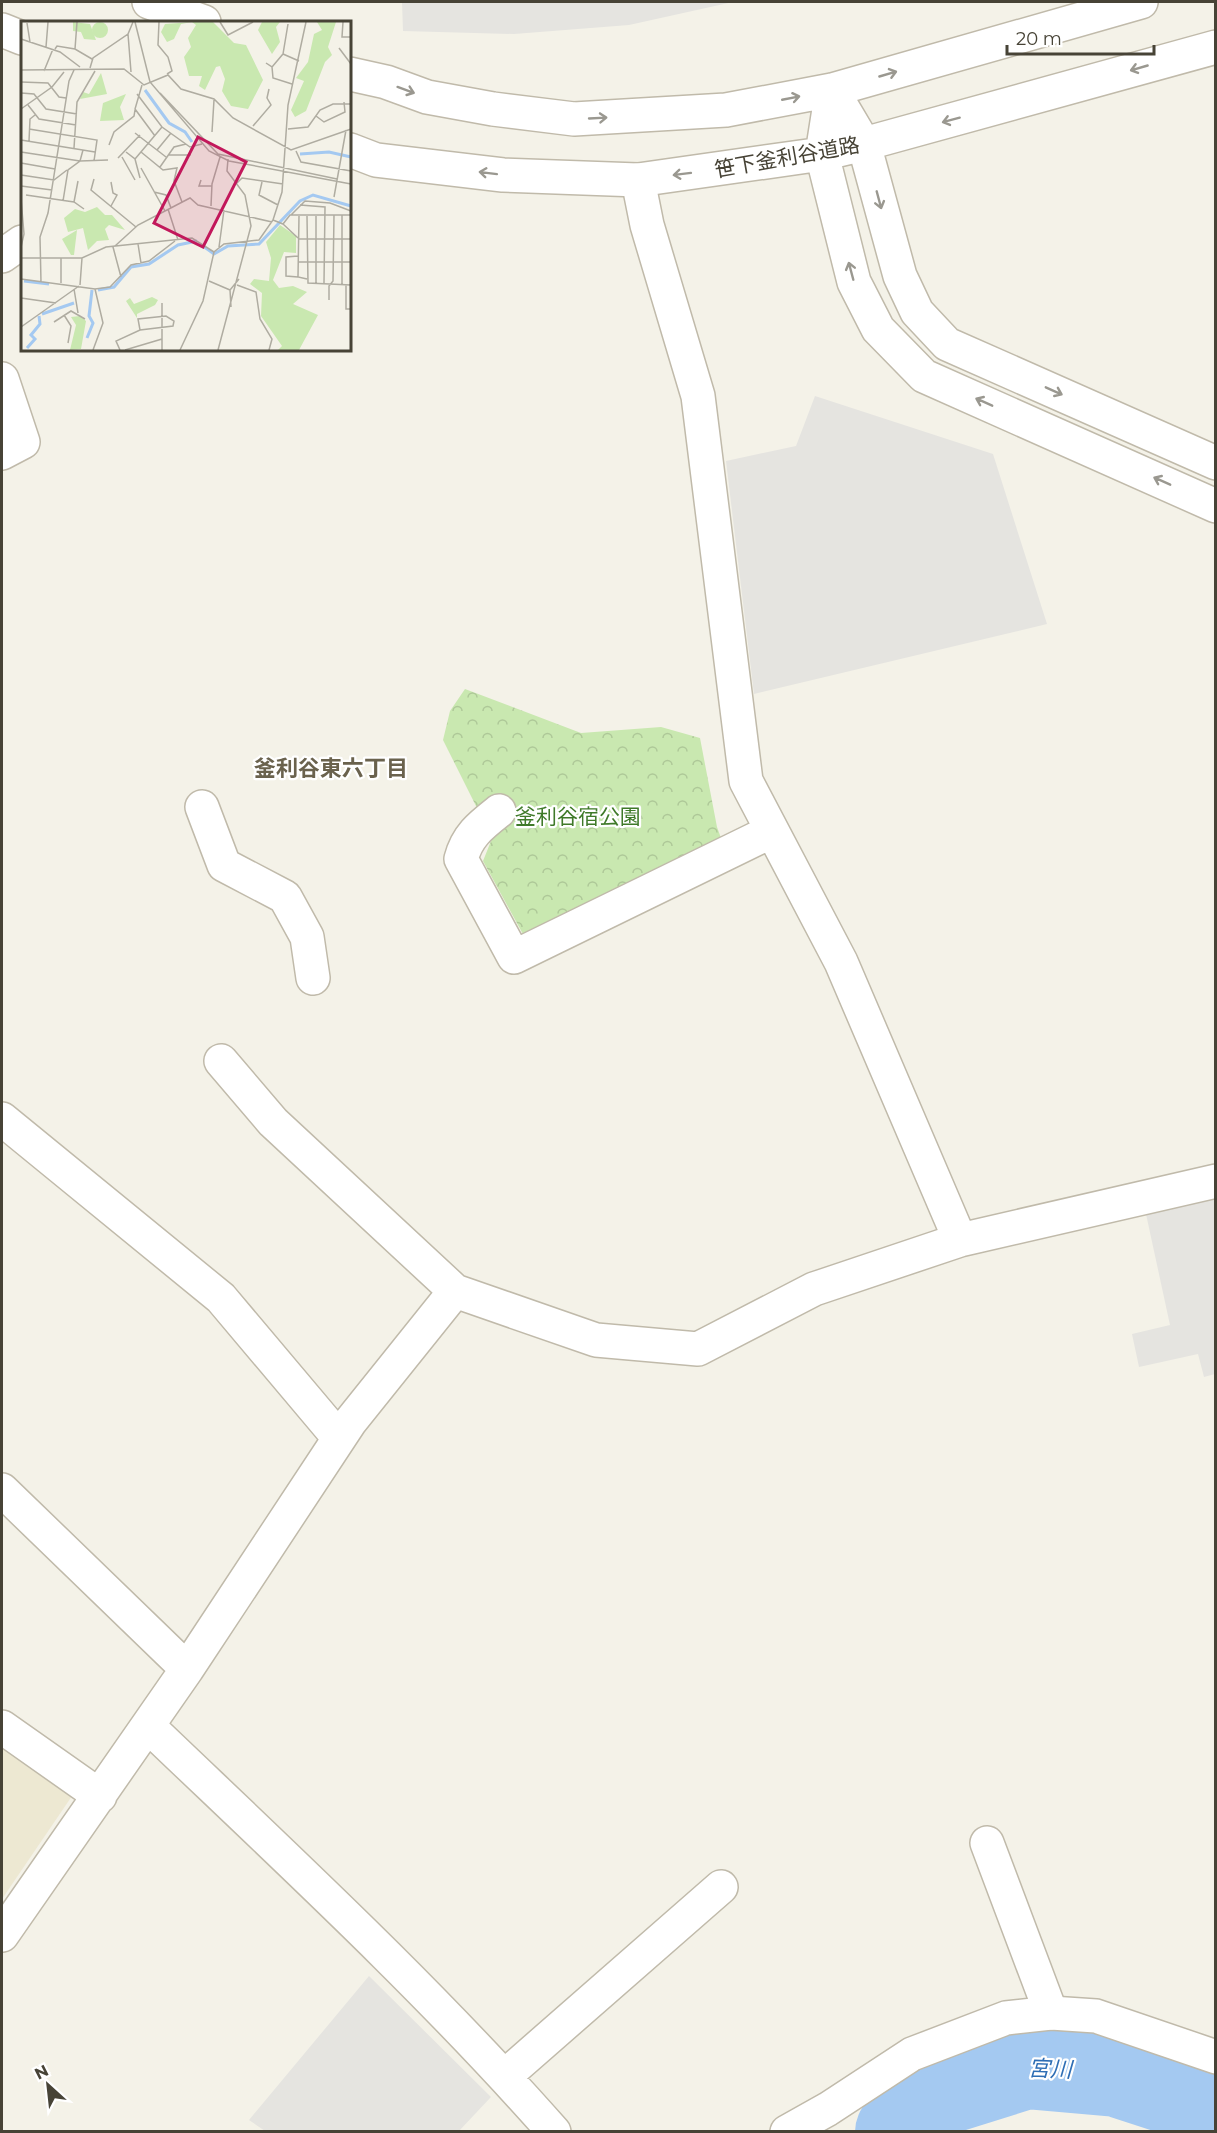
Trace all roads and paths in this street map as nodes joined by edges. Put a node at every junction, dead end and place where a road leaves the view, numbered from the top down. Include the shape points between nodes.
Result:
1 (150, 2) edge
2 (1141, 2) edge
3 (201, 21) edge
4 (2, 30) edge
5 (21, 38) edge
6 (1215, 47) edge
7 (351, 74) edge
8 (832, 90) junction
9 (864, 144) junction
10 (351, 150) edge
11 (822, 154) junction
12 (638, 180) junction
13 (21, 243) edge
14 (2, 256) edge
15 (2, 379) edge
16 (2, 453) edge
17 (1215, 463) edge
18 (1215, 506) edge
19 (202, 807) dead end
20 (499, 811) dead end
21 (772, 831) junction
22 (313, 978) dead end
23 (221, 1061) dead end
24 (2, 1119) edge
25 (1215, 1181) edge
26 (960, 1240) junction
27 (456, 1291) junction
28 (339, 1437) junction
29 (2, 1490) edge
30 (188, 1669) junction
31 (148, 1726) junction
32 (2, 1727) edge
33 (100, 1796) junction
34 (987, 1842) dead end
35 (721, 1887) dead end
36 (2, 1935) edge
37 (1051, 2013) junction
38 (1215, 2057) edge
39 (505, 2076) junction
40 (554, 2132) edge
41 (787, 2132) edge

1 - 3 street
8 -> 2 street
4 - 5 street
6 -> 9 street, 笹下釜利谷道路
7 -> 8 street via 427,97 493,110 574,119 726,110
8 - 9 street
8 - 11 street
9 - 11 street, 笹下釜利谷道路
9 -> 17 street via 900,276 918,312 947,344
12 -> 10 street, 笹下釜利谷道路 via 503,175 376,160
11 -> 12 street, 笹下釜利谷道路
18 -> 11 street via 924,376 878,328 854,282
12 - 21 street via 647,225 698,396 746,781
13 - 14 street
15 - 16 street via 23,442
19 - 22 street via 224,866 285,897 308,937
20 - 21 street via 465,844 461,859 514,957
21 - 26 street via 841,962
23 - 27 street via 273,1122
24 - 28 street via 221,1298
25 - 26 street
26 - 27 street via 814,1289 698,1349 596,1340
27 - 28 street
28 - 30 street
29 - 30 street
30 - 31 street
31 - 33 street
31 - 39 street via 326,1896
32 - 33 street
33 - 36 street
34 - 37 street
35 - 39 street
37 - 38 street via 1096,2016
37 - 41 street via 1006,2018 912,2054
39 - 40 street

